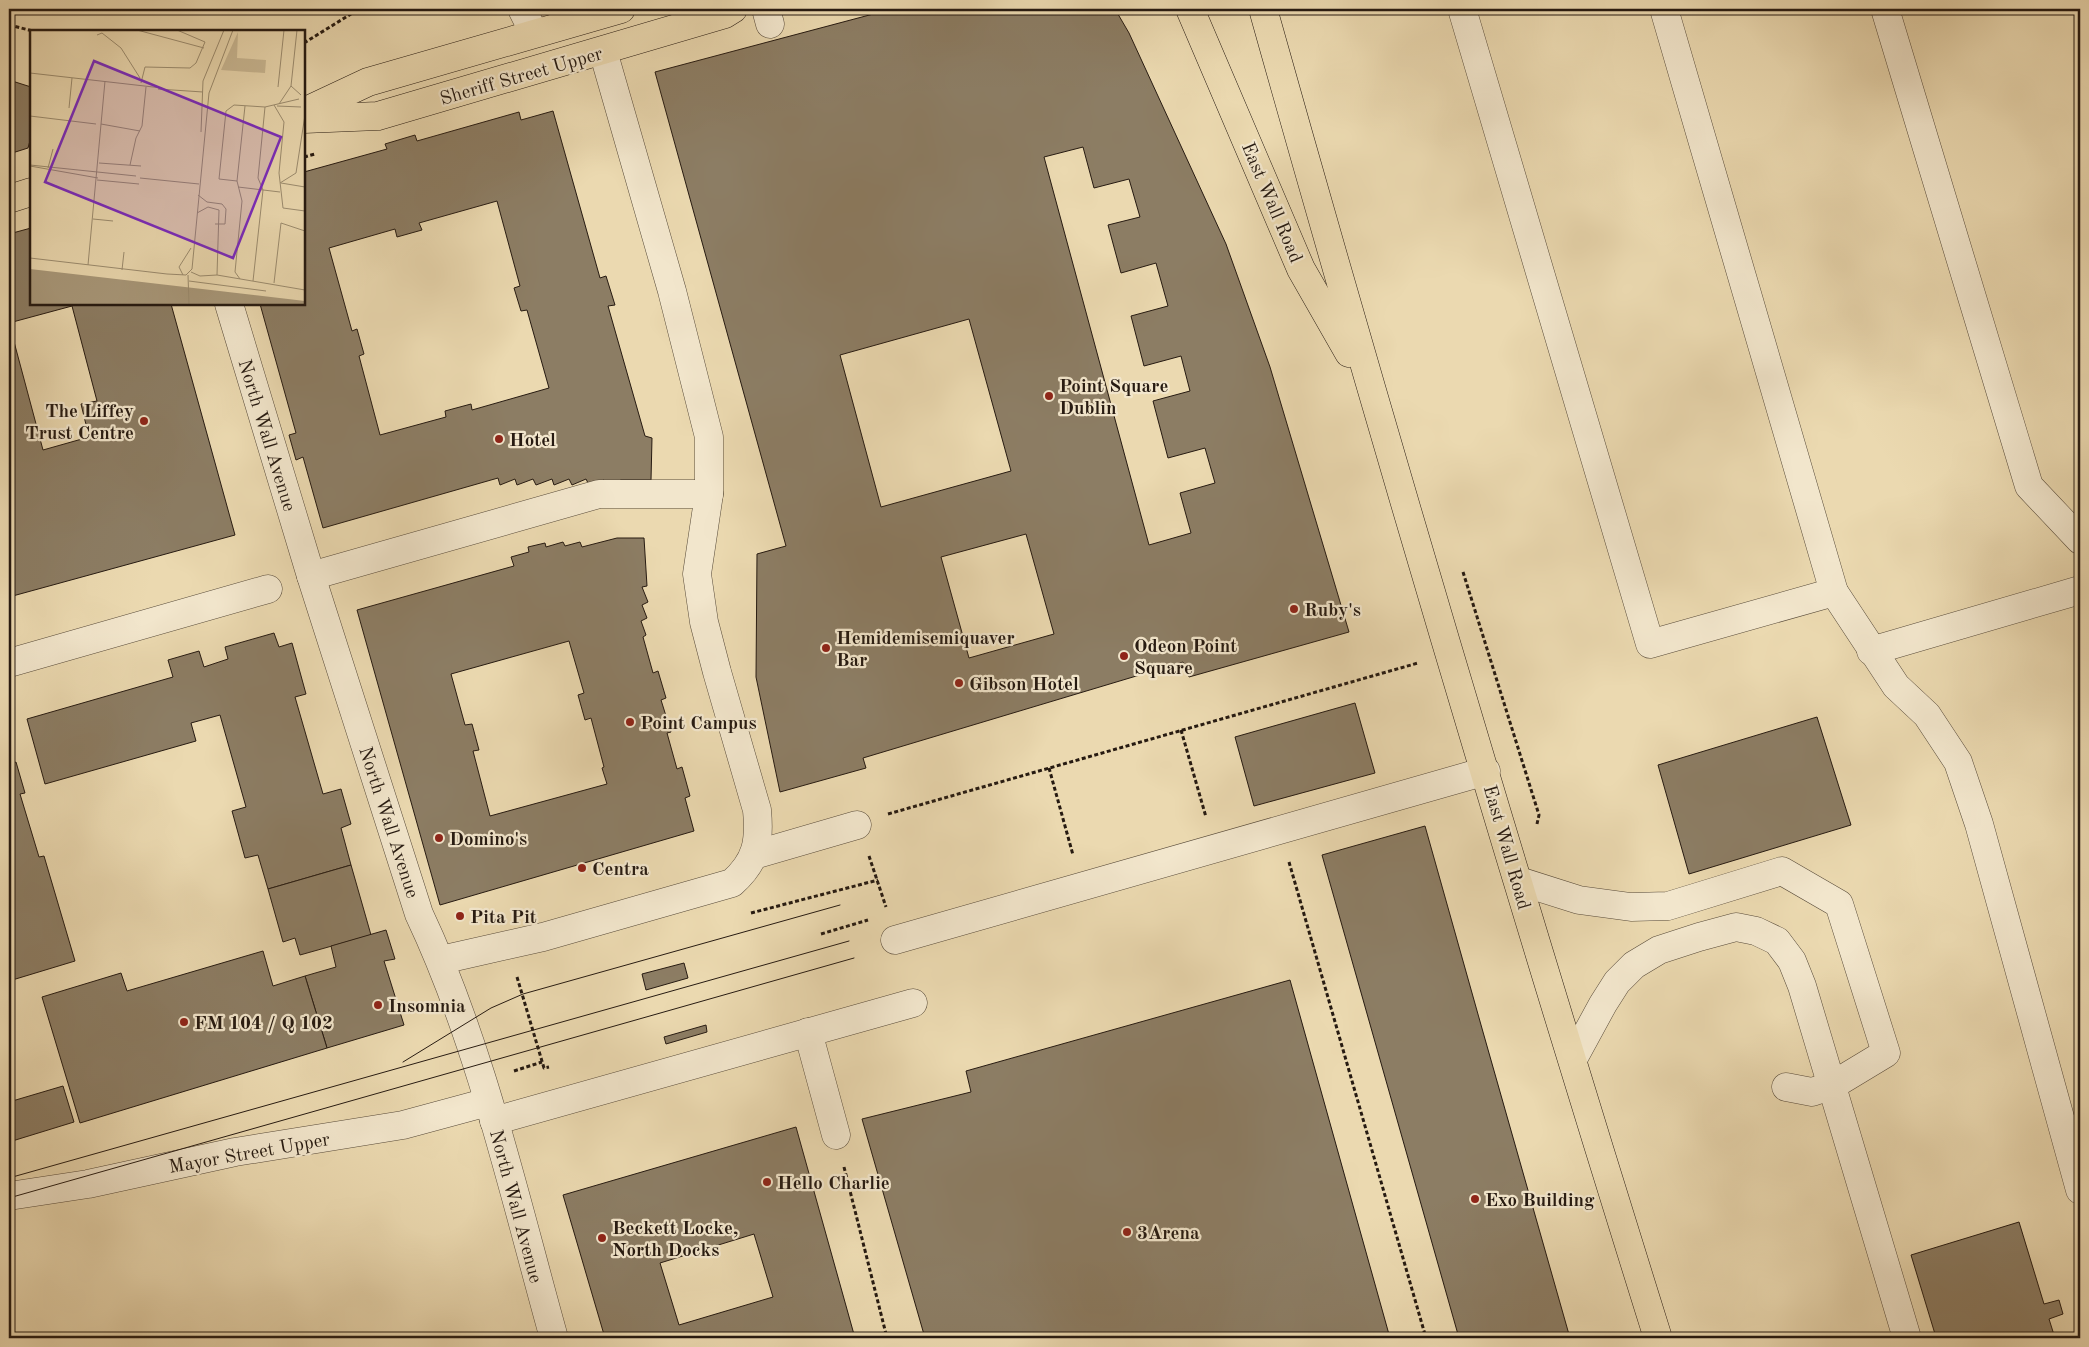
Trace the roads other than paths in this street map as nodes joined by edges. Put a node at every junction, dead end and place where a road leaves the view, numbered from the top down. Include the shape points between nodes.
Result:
1 (621, 9) edge
2 (734, 9) edge
3 (1190, 9) edge
4 (1263, 9) edge
5 (1462, 9) edge
6 (1664, 9) edge
7 (1885, 9) edge
8 (528, 21) edge
9 (603, 51) junction
10 (305, 112) edge
11 (305, 119) edge
12 (30, 192) edge
13 (9, 199) edge
14 (229, 305) edge
15 (1370, 389) junction
16 (709, 494) junction
17 (2080, 540) edge
18 (311, 576) junction
19 (268, 589) dead end
20 (2080, 590) edge
21 (1834, 592) junction
22 (1871, 651) junction
23 (9, 663) edge
24 (1486, 771) junction
25 (857, 825) road end
26 (754, 855) junction
27 (1519, 881) junction
28 (895, 940) dead end
29 (441, 960) junction
30 (912, 1003) dead end
31 (808, 1032) junction
32 (1573, 1060) junction
33 (1833, 1085) junction
34 (1786, 1087) dead end
35 (491, 1112) junction
36 (836, 1135) road end
37 (2080, 1190) edge
38 (9, 1196) edge
39 (1647, 1304) junction
40 (554, 1338) edge
41 (1650, 1338) edge
42 (1658, 1338) edge
43 (1907, 1338) edge

1 - 8 main road, Sheriff Street Upper
2 - 9 main road, Sheriff Street Upper
3 - 15 main road, East Wall Road via 1301,270
4 - 15 main road, East Wall Road
5 - 21 street via 1650,644
6 - 21 street
7 - 17 street via 2029,486
8 - 10 main road, Sheriff Street Upper via 368,82
9 - 11 main road, Sheriff Street Upper via 378,116
9 - 16 street via 672,292 709,437
12 - 13 main road
14 - 18 street, North Wall Avenue
15 - 24 main road, East Wall Road
16 - 18 street via 599,494
16 - 26 street via 697,574 704,622 757,810 759,833
18 - 29 street, North Wall Avenue via 419,914
19 - 23 street
20 - 22 street
21 - 22 street
22 - 37 street via 1896,686 1927,715 1958,762 1979,824
24 - 27 main road, East Wall Road
24 - 28 street
25 - 26 street
26 - 29 street via 746,871 732,883 543,938
27 - 32 main road, East Wall Road
27 - 33 street via 1579,900 1631,907 1668,906 1782,871 1839,904 1886,1053
29 - 35 street, North Wall Avenue
30 - 31 street, Mayor Street Upper
31 - 35 street, Mayor Street Upper
31 - 36 street
32 - 33 street via 1617,982 1634,965 1659,950 1736,927 1756,930 1777,941 1792,961
32 - 39 main road, East Wall Road
33 - 34 street via 1812,1092
33 - 43 street
35 - 38 street, Mayor Street Upper via 244,1150 88,1184
35 - 40 street, North Wall Avenue
39 - 41 main road, East Wall Road
39 - 42 main road, East Wall Road

